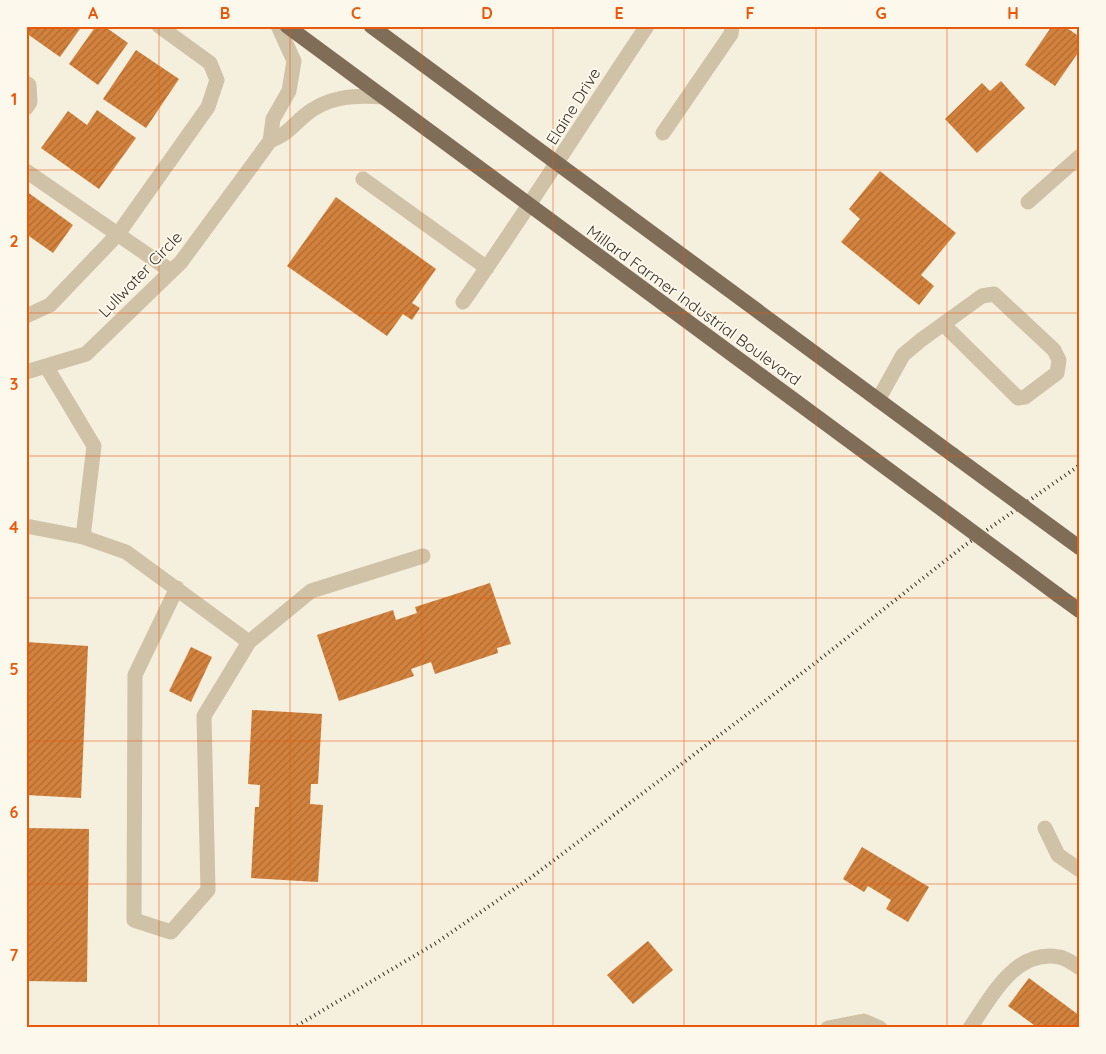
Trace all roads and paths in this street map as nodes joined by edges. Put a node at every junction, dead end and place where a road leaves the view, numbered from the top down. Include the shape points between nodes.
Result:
1 (159, 26) edge
2 (278, 26) edge
3 (287, 26) edge
4 (371, 26) edge
5 (647, 26) edge
6 (732, 26) edge
7 (26, 83) edge
8 (383, 97) junction
9 (26, 108) edge
10 (663, 133) dead end
11 (270, 141) junction
12 (1080, 156) edge
13 (558, 164) junction
14 (26, 171) edge
15 (363, 179) dead end
16 (1028, 202) dead end
17 (530, 206) junction
18 (118, 234) junction
19 (487, 268) junction
20 (172, 271) junction
21 (463, 302) dead end
22 (26, 316) edge
23 (943, 324) junction
24 (46, 366) junction
25 (26, 372) edge
26 (878, 400) junction
27 (26, 526) edge
28 (83, 537) junction
29 (1080, 548) edge
30 (423, 556) dead end
31 (177, 588) junction
32 (1080, 611) edge
33 (249, 642) junction
34 (1045, 828) dead end
35 (1080, 870) edge
36 (1080, 968) edge
37 (828, 1028) edge
38 (880, 1028) edge
39 (970, 1028) edge

1 - 18 street via 210,62 217,80 208,107
2 - 11 street, Lullwater Circle via 294,61 289,90 273,119
3 - 8 main road, Millard Farmer Industrial Boulevard
4 - 13 main road, Millard Farmer Industrial Boulevard
5 - 13 street, Elaine Drive
6 - 10 street via 731,34
7 - 9 street via 29,85 30,102
8 - 11 street, Lullwater Circle via 351,95 326,101 304,116 289,133
8 - 17 main road, Millard Farmer Industrial Boulevard
11 - 20 street, Lullwater Circle
12 - 16 street
13 - 17 street, Elaine Drive
13 - 26 main road, Millard Farmer Industrial Boulevard
14 - 18 street
15 - 19 street
17 - 19 street, Elaine Drive
17 - 32 main road, Millard Farmer Industrial Boulevard, bridge
18 - 20 street
18 - 22 street via 50,305
19 - 21 street, Elaine Drive
20 - 24 street, Lullwater Circle via 86,354
23 - 23 street via 1018,398 1025,397 1057,374 1059,360 1054,350 994,294 982,296
23 - 26 street via 903,355
24 - 25 street, Lullwater Circle
24 - 28 street via 94,446
26 - 29 main road, Millard Farmer Industrial Boulevard, bridge
27 - 28 street
28 - 31 street via 126,552
30 - 33 street via 311,591
31 - 33 street
31 - 33 street via 134,675 134,920 171,932 208,890 204,716
34 - 35 street via 1058,855
36 - 39 street via 1059,957 1034,959 1015,968
37 - 38 street via 864,1021

